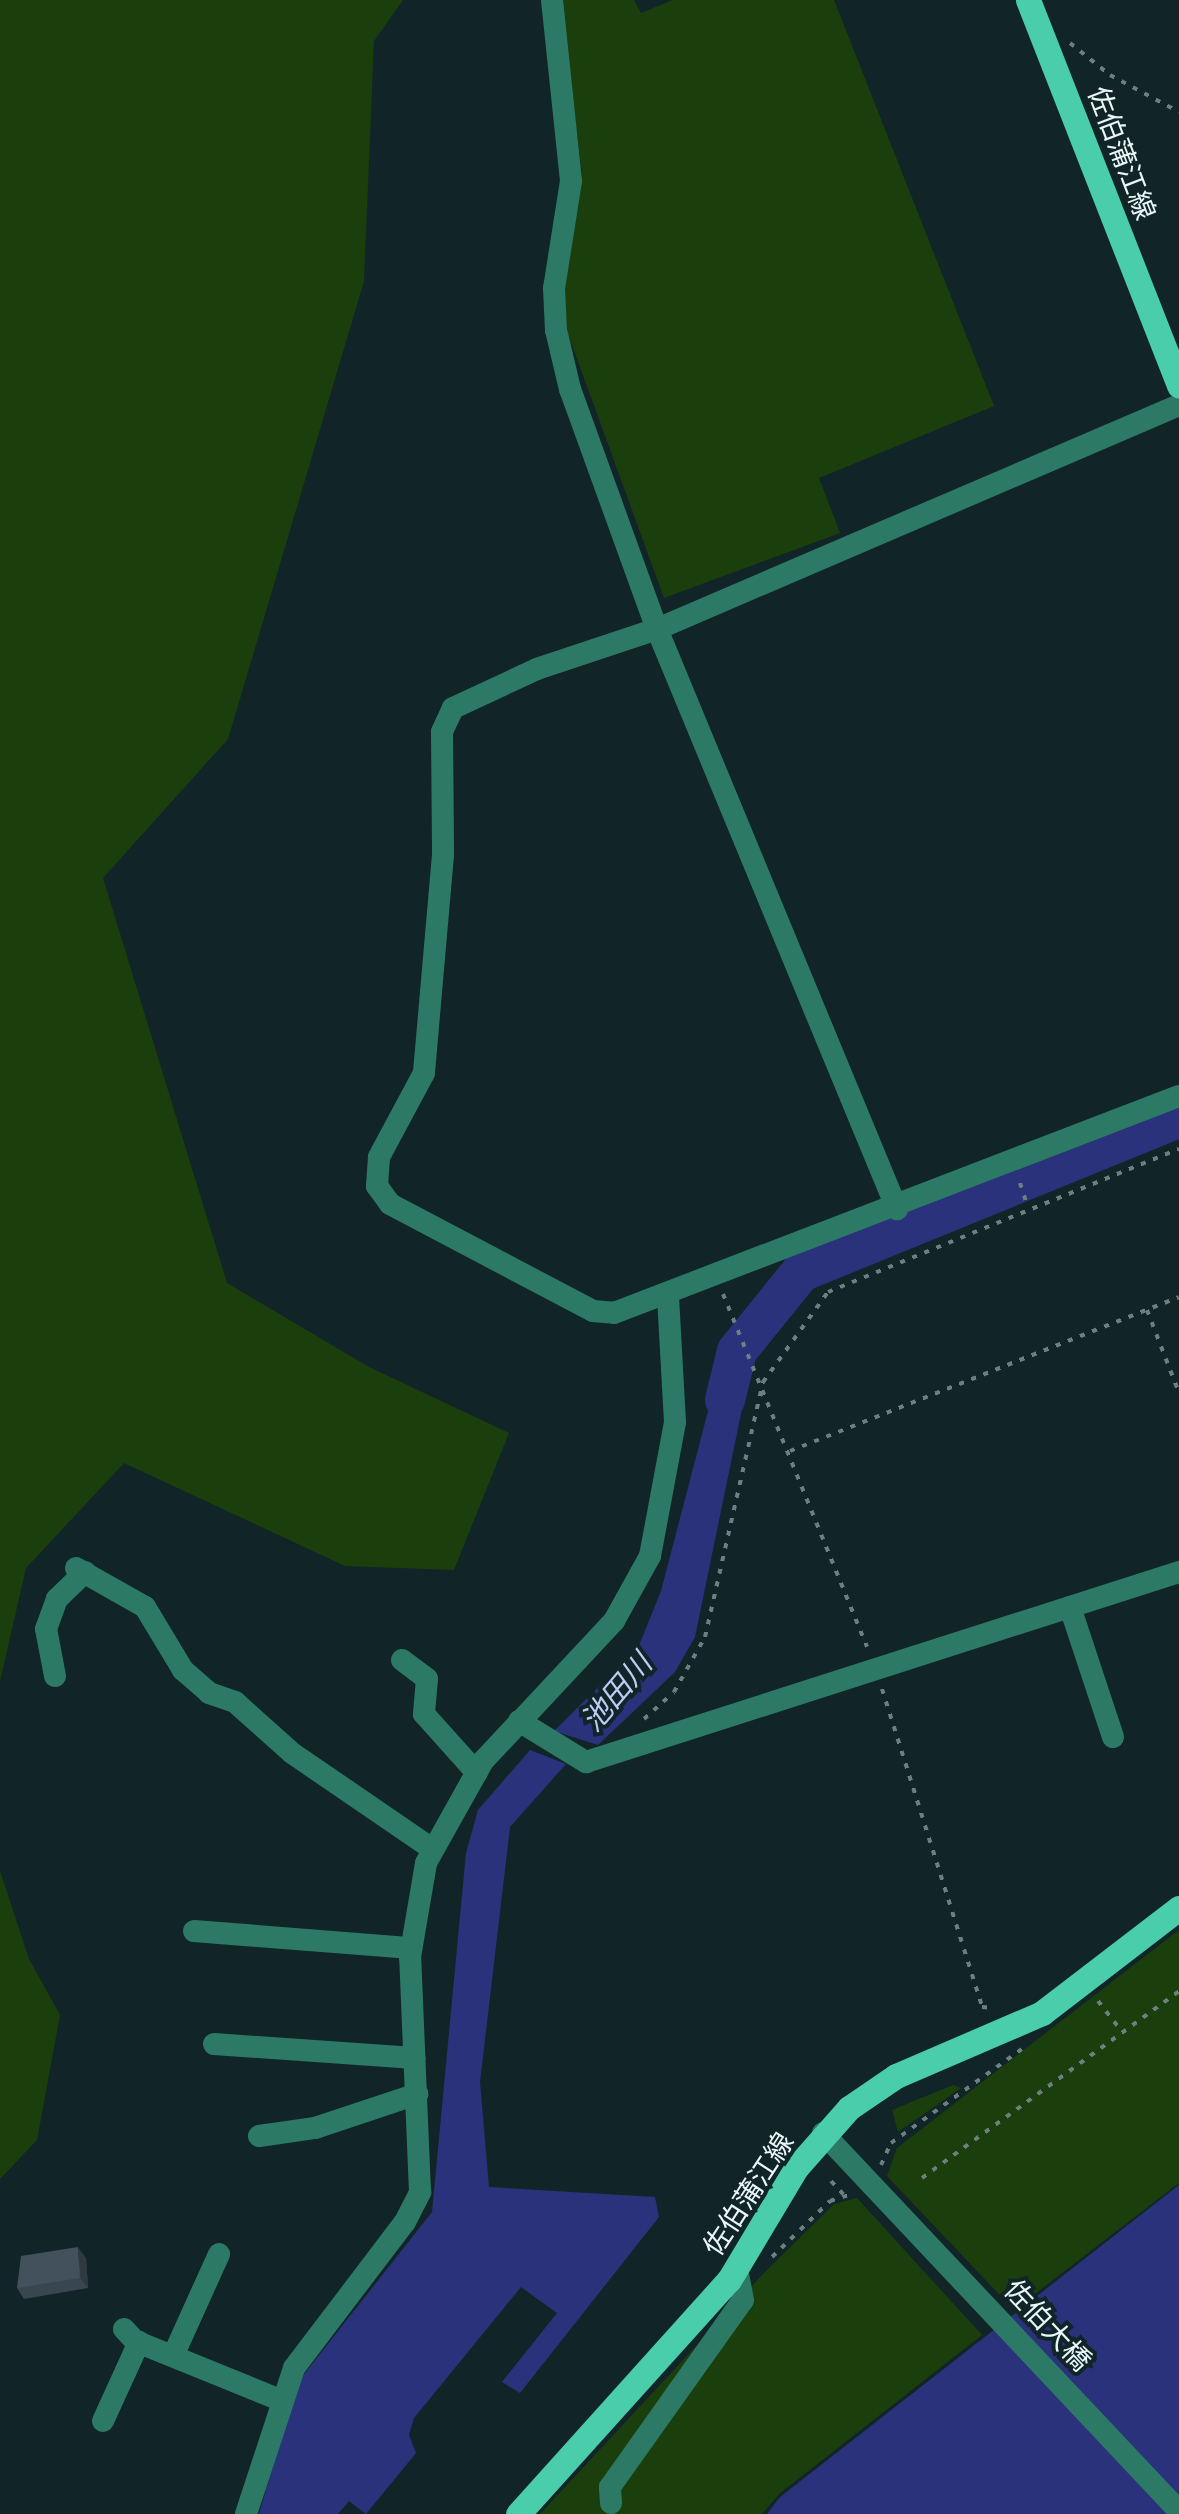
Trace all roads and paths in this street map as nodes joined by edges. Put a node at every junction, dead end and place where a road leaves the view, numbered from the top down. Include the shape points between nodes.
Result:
1 (552, 0) edge
2 (1028, 0) edge
3 (1048, 42) junction
4 (1179, 112) edge
5 (1179, 385) edge
6 (1179, 405) edge
7 (657, 629) junction
8 (1179, 1096) edge
9 (1179, 1149) edge
10 (1014, 1163) junction
11 (1028, 1207) junction
12 (897, 1209) junction
13 (716, 1278) dead end
14 (668, 1294) junction
15 (1179, 1297) edge
16 (1147, 1310) junction
17 (763, 1381) junction
18 (1179, 1393) edge
19 (790, 1451) junction
20 (1179, 1572) edge
21 (1070, 1607) junction
22 (402, 1660) dead end
23 (876, 1670) junction
24 (55, 1676) dead end
25 (520, 1721) junction
26 (635, 1726) dead end
27 (1113, 1737) dead end
28 (477, 1773) junction
29 (432, 1850) junction
30 (1179, 1908) edge
31 (194, 1932) dead end
32 (411, 1948) junction
33 (1179, 1991) edge
34 (1097, 1995) dead end
35 (1002, 2009) dead end
36 (1120, 2029) junction
37 (1032, 2042) dead end
38 (214, 2044) dead end
39 (415, 2058) junction
40 (416, 2094) junction
41 (824, 2133) junction
42 (259, 2136) dead end
43 (877, 2173) junction
44 (922, 2178) dead end
45 (831, 2181) dead end
46 (846, 2196) dead end
47 (219, 2254) dead end
48 (737, 2270) junction
49 (173, 2356) junction
50 (280, 2400) junction
51 (102, 2421) dead end
52 (611, 2503) dead end
53 (1179, 2511) edge
54 (246, 2514) edge
55 (518, 2514) edge

1 - 7 street via 571,181 554,288 556,330 570,389
2 - 3 main road, 佐伯蒲江線
3 - 4 path via 1073,43 1110,75
3 - 5 main road, 佐伯蒲江線
6 - 7 street
7 - 12 street
7 - 14 street via 537,670 453,708 442,732 443,855 424,1073 378,1157 377,1186 390,1204 593,1311 614,1313
8 - 10 street
9 - 11 path
10 - 11 path
10 - 12 street
11 - 17 path via 828,1292
12 - 14 street
13 - 17 path
14 - 25 street via 675,1422 650,1556 614,1622
15 - 16 path
16 - 18 path
16 - 19 path
17 - 19 path
17 - 26 path via 705,1637 674,1692
19 - 23 path
20 - 21 street
21 - 23 street
21 - 27 street
22 - 28 street via 426,1680 424,1714
23 - 25 street via 586,1762
23 - 35 path via 982,2007
24 - 29 street via 46,1629 57,1599 80,1570 145,1606 183,1670 208,1693 235,1702 292,1753
25 - 28 street
28 - 29 street
29 - 32 street via 418,1890
30 - 41 main road, 佐伯蒲江線 via 1067,1997 1016,2027 896,2076
31 - 32 street
32 - 39 street
33 - 36 path
34 - 36 path
36 - 44 path
37 - 43 path via 891,2144
38 - 39 street
39 - 40 street
40 - 42 street via 314,2128
40 - 50 street via 417,2201 294,2368
41 - 43 street, 佐伯大橋
41 - 48 main road, 佐伯蒲江線
43 - 53 street, 佐伯大橋
45 - 46 path
47 - 49 street
48 - 52 street via 743,2300 610,2486
48 - 55 main road, 佐伯蒲江線
49 - 50 street
49 - 51 street via 131,2336
50 - 54 street

